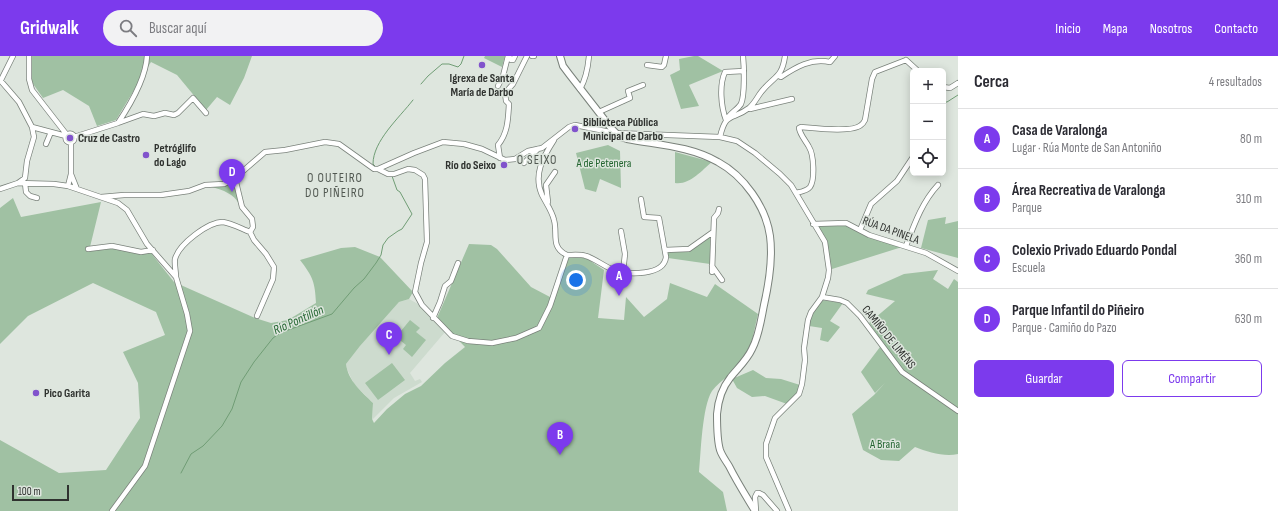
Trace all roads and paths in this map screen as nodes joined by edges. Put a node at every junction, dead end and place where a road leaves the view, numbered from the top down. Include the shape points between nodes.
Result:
1 (13, 56) edge
2 (29, 56) edge
3 (147, 56) edge
4 (508, 56) edge
5 (515, 56) edge
6 (527, 56) edge
7 (560, 56) edge
8 (589, 56) edge
9 (666, 56) edge
10 (743, 56) edge
11 (785, 56) edge
12 (835, 56) edge
13 (822, 58) edge
14 (906, 58) edge
15 (647, 65) dead end
16 (915, 68) edge
17 (744, 71) junction
18 (779, 76) junction
19 (1, 80) edge
20 (958, 83) edge
21 (643, 85) dead end
22 (498, 86) dead end
23 (946, 87) edge
24 (580, 89) junction
25 (792, 99) dead end
26 (748, 109) junction
27 (599, 112) junction
28 (206, 113) dead end
29 (726, 120) junction
30 (118, 123) junction
31 (32, 127) junction
32 (613, 130) junction
33 (51, 132) junction
34 (66, 136) junction
35 (74, 137) junction
36 (556, 137) junction
37 (720, 137) junction
38 (71, 142) junction
39 (46, 144) dead end
40 (538, 149) junction
41 (500, 158) junction
42 (910, 162) edge
43 (524, 163) dead end
44 (378, 169) junction
45 (555, 172) dead end
46 (71, 174) junction
47 (235, 178) junction
48 (18, 183) junction
49 (25, 183) junction
50 (938, 185) dead end
51 (68, 186) junction
52 (0, 189) edge
53 (77, 189) junction
54 (796, 192) junction
55 (101, 197) junction
56 (37, 198) dead end
57 (641, 199) dead end
58 (549, 208) junction
59 (719, 209) dead end
60 (813, 224) junction
61 (860, 230) junction
62 (621, 231) dead end
63 (250, 232) junction
64 (713, 232) junction
65 (906, 246) junction
66 (88, 249) dead end
67 (153, 250) junction
68 (665, 250) junction
69 (567, 255) junction
70 (458, 263) dead end
71 (958, 271) edge
72 (623, 272) junction
73 (176, 277) junction
74 (722, 280) dead end
75 (822, 297) junction
76 (256, 316) dead end
77 (433, 318) junction
78 (958, 411) edge
79 (112, 511) edge
80 (755, 511) edge
81 (777, 511) edge
82 (789, 511) edge

1 - 19 street
2 - 34 street via 29,79 32,90
3 - 30 street via 141,79
4 - 5 street via 513,60
4 - 22 street
6 - 41 street via 513,84 505,93 509,104 506,131 498,145
7 - 24 main road via 563,66
8 - 24 street
9 - 15 street via 662,67
10 - 17 street
11 - 18 street
12 - 13 street via 830,62
13 - 18 street
14 - 16 street
14 - 54 street via 875,72 865,120 861,126 841,130 799,128 810,149 813,178 810,187 804,192
17 - 29 street via 742,102
17 - 29 street via 725,72 723,76 721,99
18 - 26 street via 762,91
19 - 31 street via 19,102
20 - 23 street
21 - 27 street via 628,91 630,98
24 - 27 main road
25 - 26 street
26 - 29 street
27 - 32 main road
28 - 30 street via 193,98 174,115 142,114
29 - 37 street
30 - 35 street
31 - 33 street
31 - 48 street via 34,136 25,178
32 - 36 street via 604,131 575,125
32 - 37 street
32 - 80 main road via 620,137 683,148 718,162 744,183 765,219 770,236 770,273 758,331 747,359 729,379 719,402 717,416 720,451
33 - 34 street
33 - 39 street
34 - 35 street via 71,134
34 - 38 street via 66,141
35 - 38 street
36 - 40 street
36 - 58 street via 544,156 538,177 539,187
37 - 54 street via 737,141 755,153 780,174
38 - 46 street
40 - 41 street via 528,151 515,159
40 - 43 street
41 - 44 street via 482,149 444,142
42 - 61 street via 897,181 871,204
44 - 47 street via 374,169 339,144 325,142 266,152
44 - 77 street via 388,174 408,169 415,170 425,179 427,242 415,292
45 - 58 street via 546,185
46 - 51 street
46 - 53 street
47 - 55 street via 224,184 205,185 189,191 161,195
47 - 63 street via 242,206 253,221
48 - 49 street
48 - 52 street
49 - 51 street
49 - 56 street via 26,192
50 - 65 street via 927,199
51 - 53 street
53 - 55 street
54 - 60 street
55 - 67 street via 126,210
57 - 68 street via 644,217 659,218
58 - 69 street via 555,221 557,247
59 - 64 street via 714,218
60 - 61 street, RÚA DA PINELA via 846,223
60 - 75 street via 825,242 828,261 828,278
61 - 65 street, RÚA DA PINELA
62 - 72 street via 626,254
63 - 73 street via 224,222 209,225 179,248 174,260
63 - 76 street via 274,267 273,279
64 - 68 street via 689,249
64 - 74 street via 712,269
65 - 71 street, RÚA DA PINELA via 926,253
66 - 67 street via 112,246 141,252
67 - 73 street
68 - 72 street via 665,262 658,268 646,272
69 - 72 street via 587,256
69 - 77 street via 550,306 539,328 516,338 492,343 468,341 452,336
70 - 77 street via 451,281 445,286
73 - 79 street via 190,331 145,466
75 - 78 street, CAMIÑO DE LIMÉNS via 847,303 860,316 902,372
75 - 82 street via 808,320 799,394 775,418 766,444 766,457
80 - 81 street via 755,497 759,493

